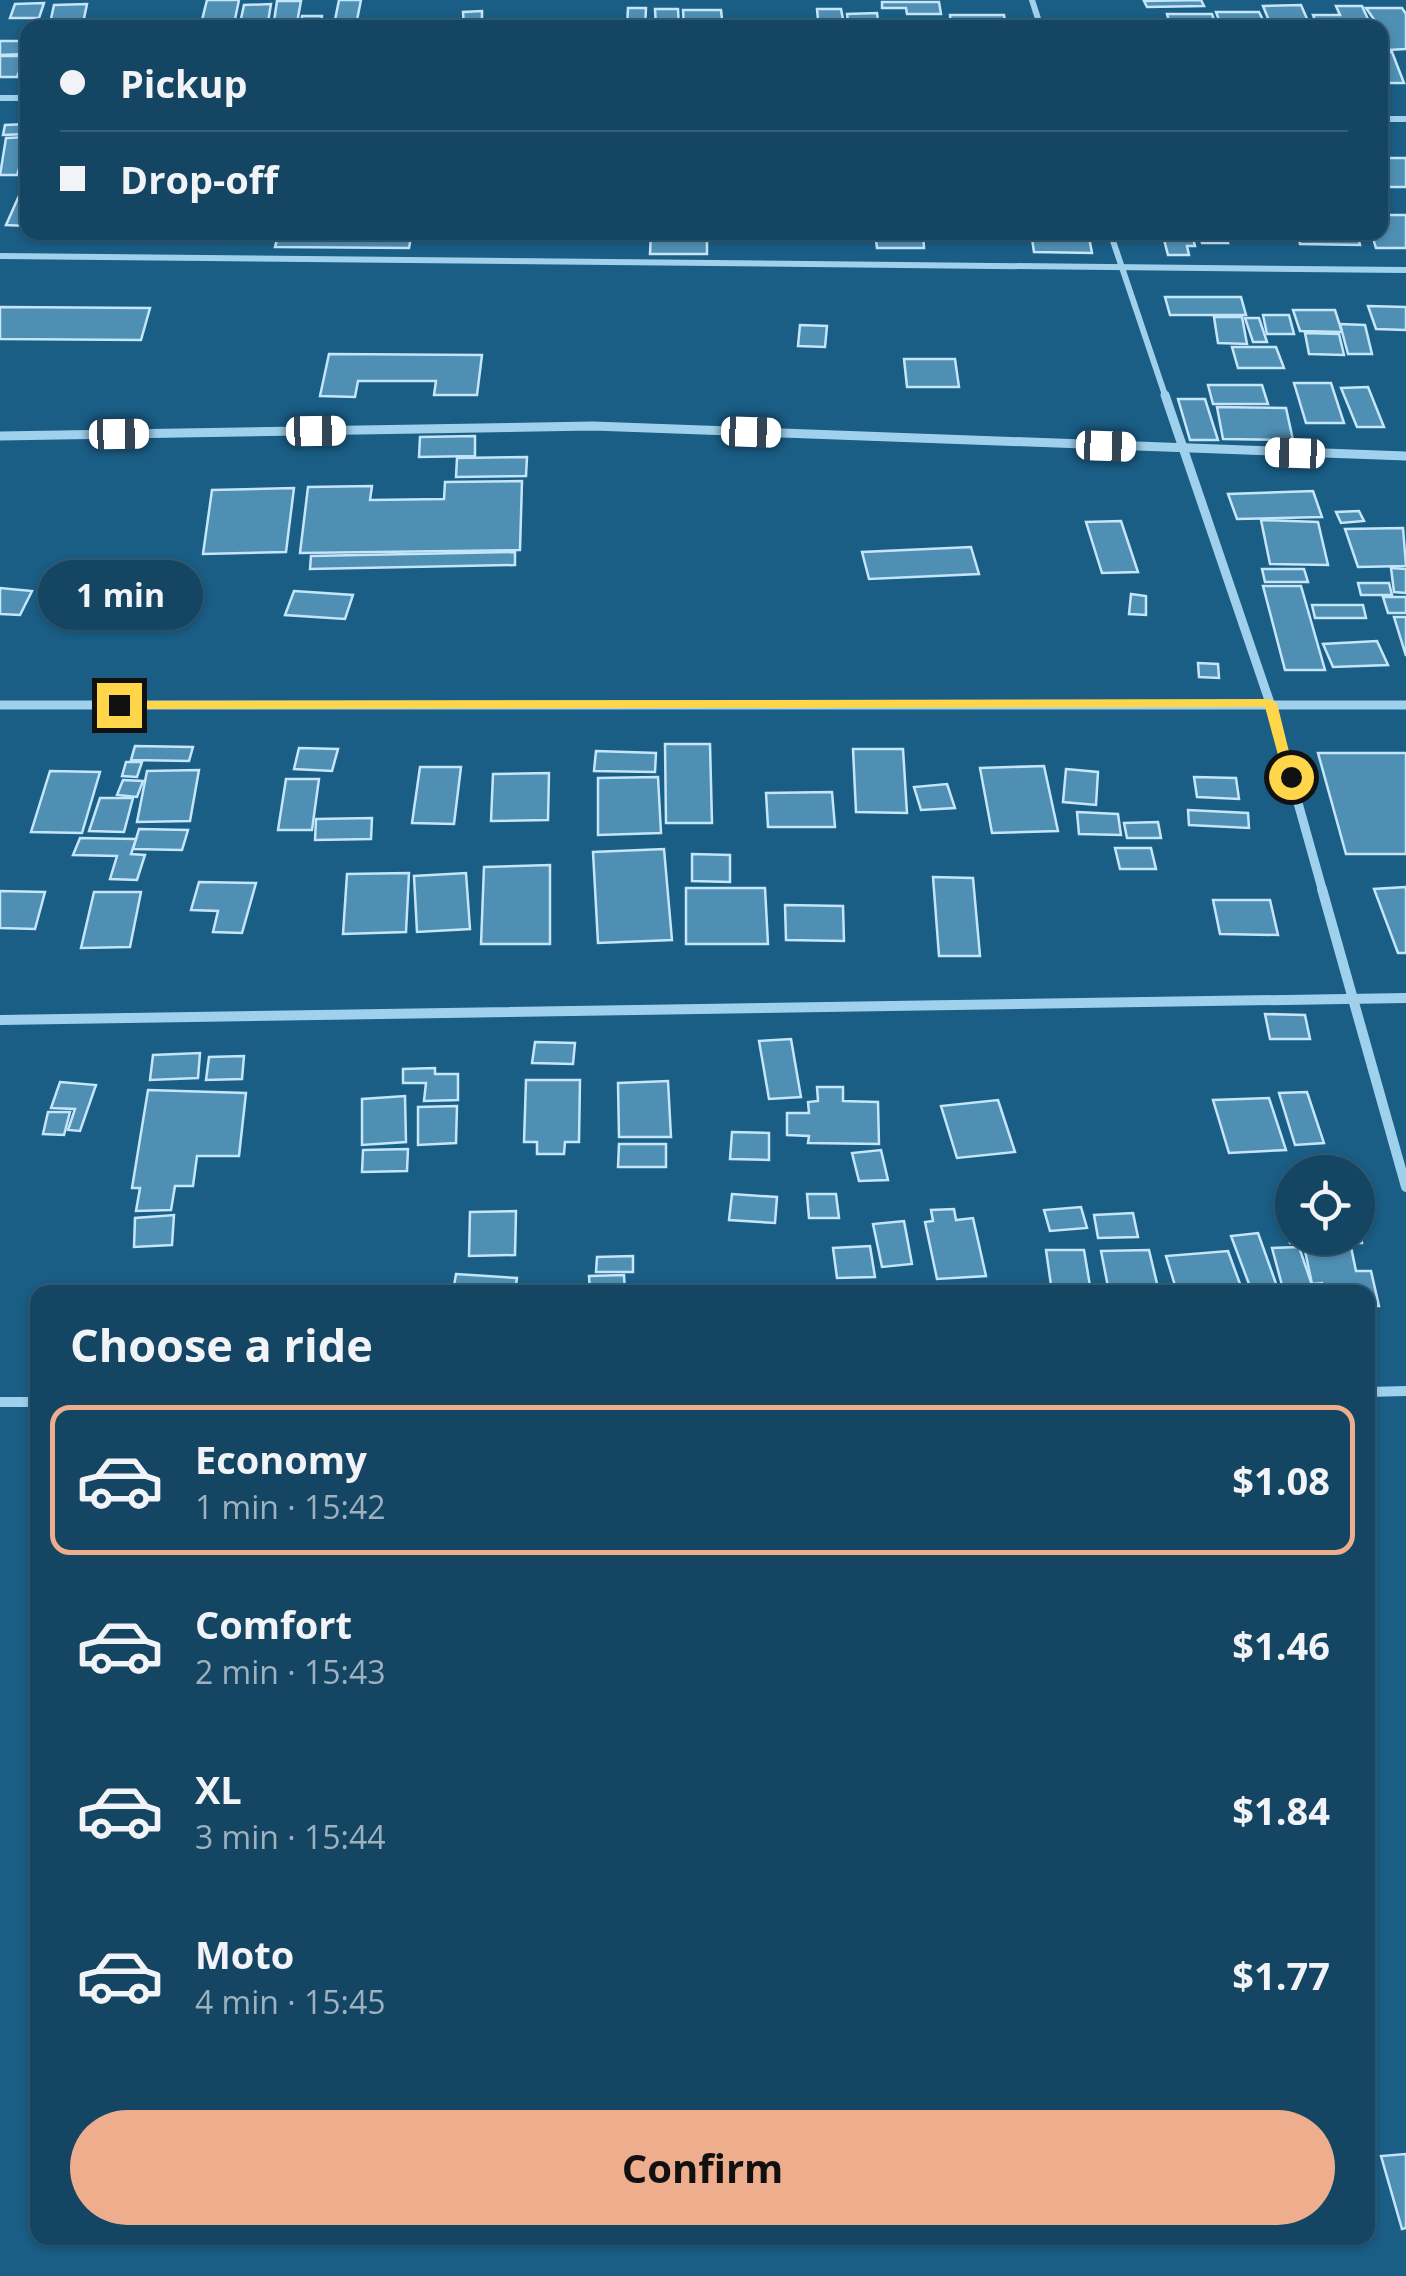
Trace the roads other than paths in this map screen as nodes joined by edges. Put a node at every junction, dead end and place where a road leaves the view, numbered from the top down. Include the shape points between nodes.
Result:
1 (1113, 240) edge
2 (0, 256) edge
3 (1122, 267) junction
4 (1406, 270) edge
5 (0, 436) edge
6 (1184, 450) junction
7 (1406, 456) edge
8 (1270, 703) junction
9 (0, 705) edge
10 (1406, 706) edge
11 (1353, 998) junction
12 (1406, 998) edge
13 (0, 1020) edge
14 (1406, 1187) edge
15 (1406, 1391) edge
16 (1375, 1392) edge
17 (0, 1402) edge
18 (30, 1402) edge

1 - 3 street
2 - 3 street
3 - 4 street
3 - 6 street
5 - 6 street via 593,426
6 - 7 street
6 - 8 street
8 - 9 street
8 - 10 street
8 - 11 street
11 - 12 street
11 - 13 street
11 - 14 street
15 - 16 street
17 - 18 street

